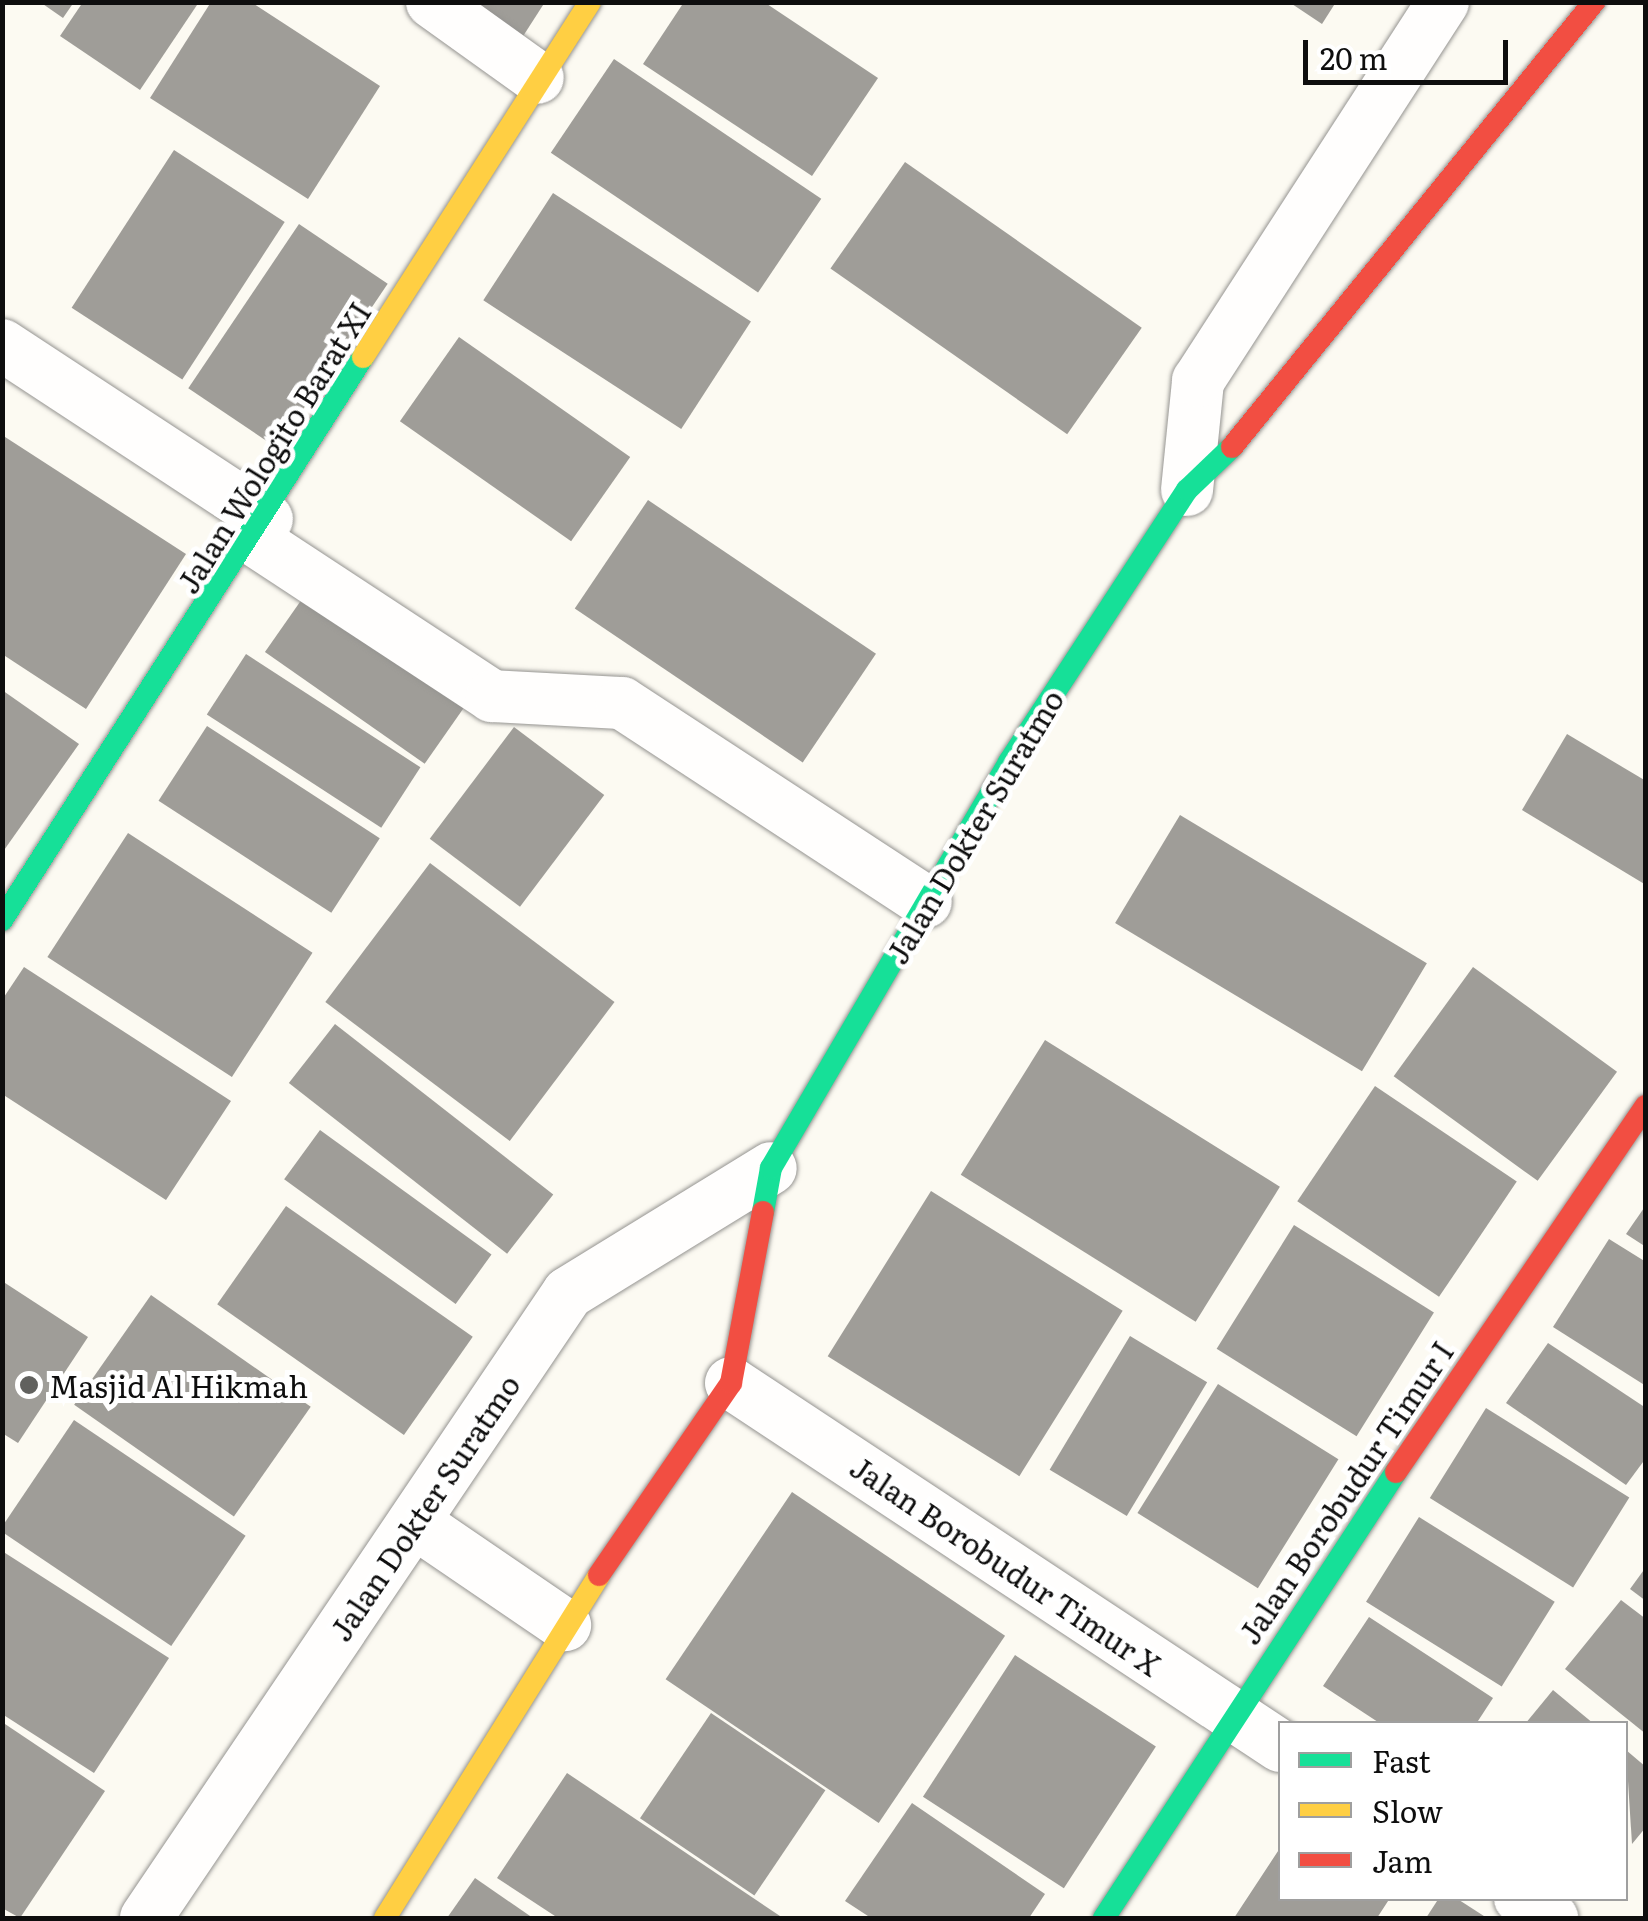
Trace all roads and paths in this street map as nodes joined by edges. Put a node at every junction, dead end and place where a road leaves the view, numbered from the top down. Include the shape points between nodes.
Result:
1 (432, 2) edge
2 (590, 2) edge
3 (1443, 2) edge
4 (1594, 2) edge
5 (538, 78) junction
6 (2, 345) edge
7 (1187, 490) junction
8 (260, 529) junction
9 (926, 902) junction
10 (2, 920) edge
11 (1646, 1106) edge
12 (771, 1168) junction
13 (732, 1383) junction
14 (414, 1522) junction
15 (565, 1625) junction
16 (1231, 1714) junction
17 (1278, 1745) edge
18 (1525, 1901) edge
19 (146, 1918) edge
20 (385, 1918) edge
21 (1104, 1918) edge
22 (1552, 1918) edge

1 - 5 street
2 - 5 street, Jalan Wologito Barat XI
3 - 7 street, Jalan Dokter Suratmo via 1198,381
4 - 7 street, Jalan Dokter Suratmo via 1274,404
5 - 8 street, Jalan Wologito Barat XI
6 - 8 street
7 - 9 street, Jalan Dokter Suratmo
8 - 9 street via 492,696 622,703
8 - 10 street, Jalan Wologito Barat XI
9 - 12 street, Jalan Dokter Suratmo
11 - 16 street, Jalan Borobudur Timur I
12 - 13 street, Jalan Dokter Suratmo
12 - 14 street, Jalan Dokter Suratmo via 568,1293
13 - 15 street, Jalan Dokter Suratmo
13 - 16 street, Jalan Borobudur Timur X
14 - 15 street
14 - 19 street, Jalan Dokter Suratmo
15 - 20 street, Jalan Dokter Suratmo
16 - 17 street, Jalan Borobudur Timur X
16 - 21 street, Jalan Borobudur Timur I
18 - 22 street

